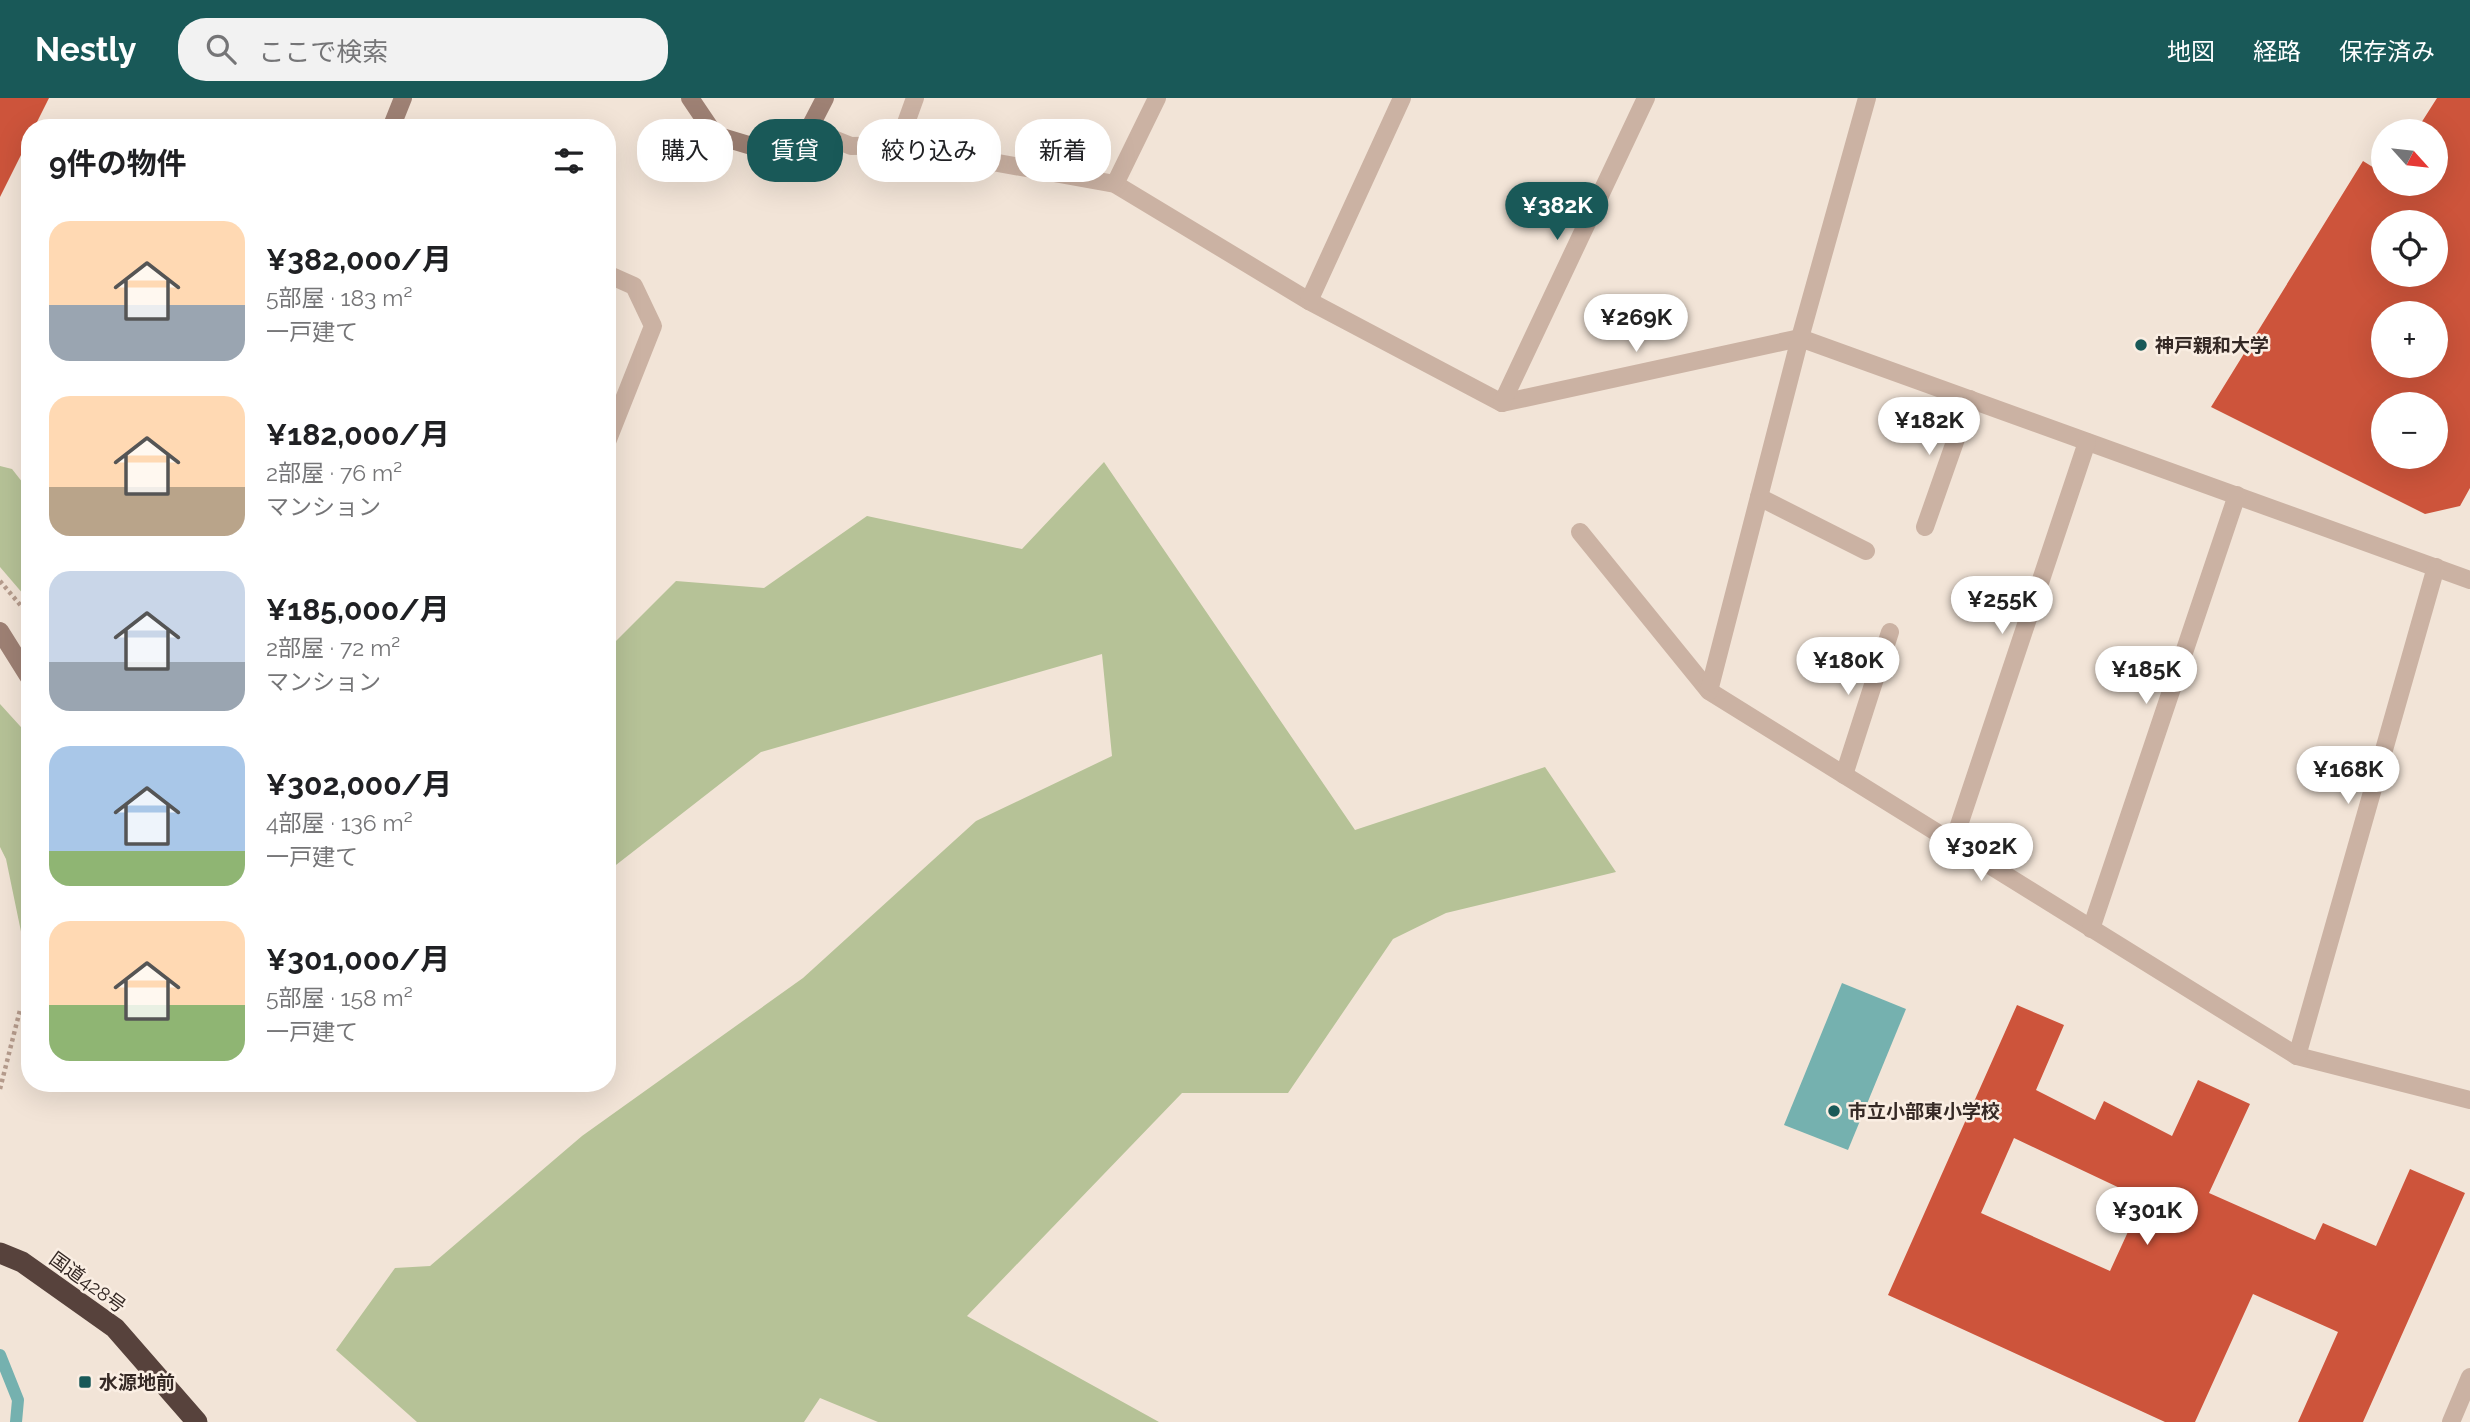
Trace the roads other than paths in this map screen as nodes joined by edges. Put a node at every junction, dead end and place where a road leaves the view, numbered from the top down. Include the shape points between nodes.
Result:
1 (404, 98) edge
2 (690, 98) edge
3 (825, 98) edge
4 (915, 98) edge
5 (1157, 98) edge
6 (1402, 98) edge
7 (1646, 98) edge
8 (1867, 98) edge
9 (395, 119) edge
10 (814, 119) edge
11 (907, 119) edge
12 (747, 145) edge
13 (1001, 164) edge
14 (1115, 184) junction
15 (616, 278) edge
16 (1309, 301) junction
17 (1800, 338) junction
18 (1970, 399) junction
19 (1502, 403) junction
20 (616, 419) edge
21 (2087, 442) junction
22 (2237, 495) junction
23 (1759, 496) junction
24 (1925, 527) dead end
25 (1580, 532) dead end
26 (1866, 551) dead end
27 (2436, 567) junction
28 (2470, 580) edge
29 (0, 631) edge
30 (1890, 632) dead end
31 (21, 665) edge
32 (1709, 691) junction
33 (1844, 775) junction
34 (1953, 843) junction
35 (2091, 929) junction
36 (2297, 1056) junction
37 (2470, 1100) edge
38 (0, 1253) edge
39 (2470, 1377) edge
40 (197, 1422) edge
41 (2451, 1422) edge

1 - 9 street
2 - 12 street via 715,135
3 - 10 street
4 - 11 street
5 - 14 street
6 - 16 street
7 - 19 street
8 - 17 street
13 - 14 street
14 - 16 street
15 - 20 street via 634,286 653,326
16 - 19 street
17 - 18 street
17 - 19 street
17 - 23 street
18 - 21 street
18 - 24 street
21 - 22 street
21 - 34 street
22 - 27 street
22 - 35 street
23 - 26 street
23 - 32 street
25 - 32 street
27 - 28 street
27 - 36 street
29 - 31 street
30 - 33 street
32 - 33 street
33 - 34 street
34 - 35 street
35 - 36 street
36 - 37 street
38 - 40 highway, 国道428号 via 22,1262 115,1328
39 - 41 street

